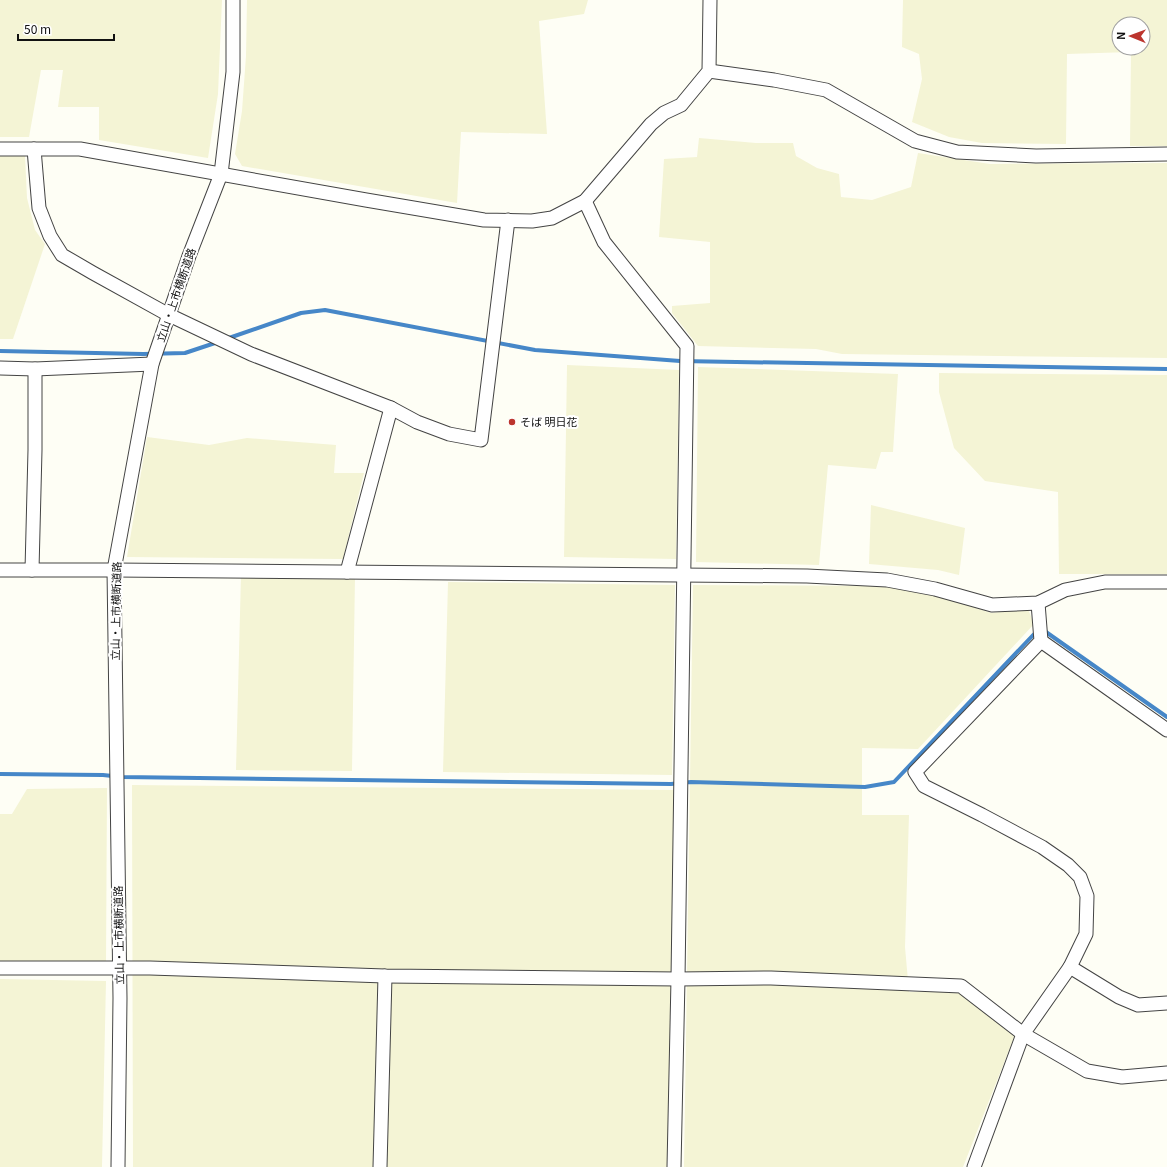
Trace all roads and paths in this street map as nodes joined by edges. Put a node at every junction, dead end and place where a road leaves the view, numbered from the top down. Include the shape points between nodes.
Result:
1 (233, 0) edge
2 (710, 0) edge
3 (708, 71) junction
4 (0, 149) edge
5 (34, 149) junction
6 (1167, 154) edge
7 (221, 174) junction
8 (585, 201) junction
9 (508, 220) junction
10 (169, 315) junction
11 (152, 363) junction
12 (0, 368) edge
13 (35, 369) junction
14 (391, 408) junction
15 (0, 570) edge
16 (32, 570) junction
17 (114, 570) junction
18 (347, 572) junction
19 (683, 574) junction
20 (1167, 582) edge
21 (1038, 603) junction
22 (1041, 641) junction
23 (1167, 730) edge
24 (1070, 967) junction
25 (0, 968) edge
26 (119, 968) junction
27 (384, 976) junction
28 (678, 979) junction
29 (1167, 1003) edge
30 (1023, 1034) junction
31 (1167, 1073) edge
32 (118, 1167) edge
33 (380, 1167) edge
34 (674, 1167) edge
35 (974, 1167) edge

1 - 7 street, 立山・上市横断道路 via 233,72
2 - 3 street
3 - 6 street via 826,90 915,141 956,152 1036,156
3 - 8 street via 681,105 664,113 651,124
4 - 5 street
5 - 7 street via 80,148
5 - 10 street via 39,208 50,236 62,254 93,274
7 - 9 street via 439,213 484,220
7 - 10 street, 立山・上市横断道路
8 - 9 street via 552,218 532,221
8 - 19 street via 604,242 687,346
9 - 14 street via 481,440 449,434 417,422
10 - 11 street, 立山・上市横断道路
10 - 14 street via 251,354
11 - 13 street
11 - 17 street, 立山・上市横断道路
12 - 13 street
13 - 16 street
14 - 18 street
15 - 16 street
16 - 17 street
17 - 18 street
17 - 26 street, 立山・上市横断道路
18 - 19 street
19 - 21 street via 887,580 935,589 992,605
19 - 28 street
20 - 21 street via 1105,582 1065,590
21 - 22 street
22 - 23 street
22 - 24 street via 915,772 924,786 1042,847 1080,877 1087,896 1086,934
24 - 29 street via 1119,997 1138,1005
24 - 30 street
25 - 26 street
26 - 27 street
26 - 32 street, 立山・上市横断道路
27 - 28 street
27 - 33 street
28 - 30 street via 771,978 961,986
28 - 34 street
30 - 31 street via 1087,1071 1122,1077
30 - 35 street

